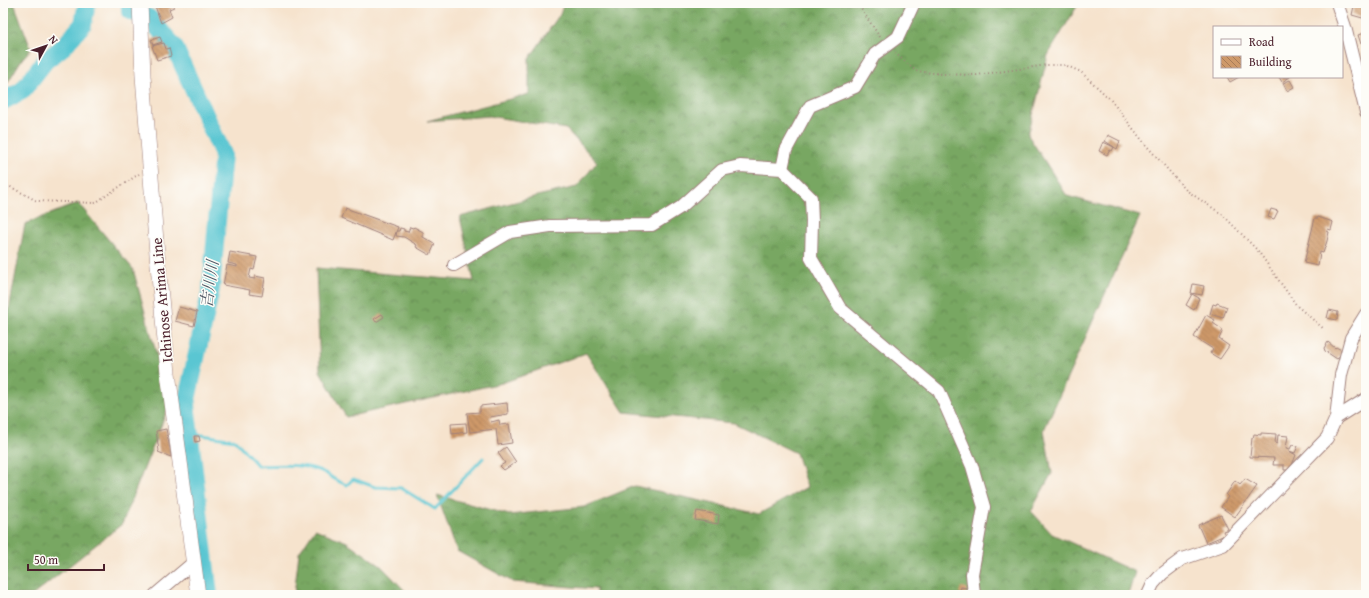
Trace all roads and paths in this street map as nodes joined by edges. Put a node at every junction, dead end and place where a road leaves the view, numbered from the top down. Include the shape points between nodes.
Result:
1 (857, 3) edge
2 (914, 3) edge
3 (1337, 3) edge
4 (141, 12) edge
5 (886, 45) junction
6 (1366, 112) edge
7 (151, 168) junction
8 (782, 169) junction
9 (3, 186) edge
10 (454, 265) dead end
11 (1366, 314) edge
12 (1324, 329) dead end
13 (1366, 399) edge
14 (1336, 418) junction
15 (194, 562) junction
16 (155, 595) edge
17 (198, 595) edge
18 (974, 595) edge
19 (1148, 595) edge

1 - 5 path
2 - 5 street via 898,37
3 - 6 street
4 - 7 main road, Ichinose Arima Line via 143,76
5 - 8 street via 875,54 855,87 810,106 786,150
5 - 12 path via 916,71 977,75 1047,65 1065,65 1081,72 1110,98 1145,144 1186,190 1223,215 1258,250 1297,306
7 - 9 path via 135,175 95,204 37,201 7,185
7 - 15 main road, Ichinose Arima Line via 168,373
8 - 10 street via 740,166 722,170 681,207 652,225 550,226 510,232
8 - 18 street via 811,198 811,258 840,308 939,391 972,466 984,507 972,574
11 - 14 street via 1351,338 1341,375
13 - 14 street
14 - 19 street via 1327,438 1223,545 1182,559 1162,574
15 - 16 street
15 - 17 main road, Ichinose Arima Line

